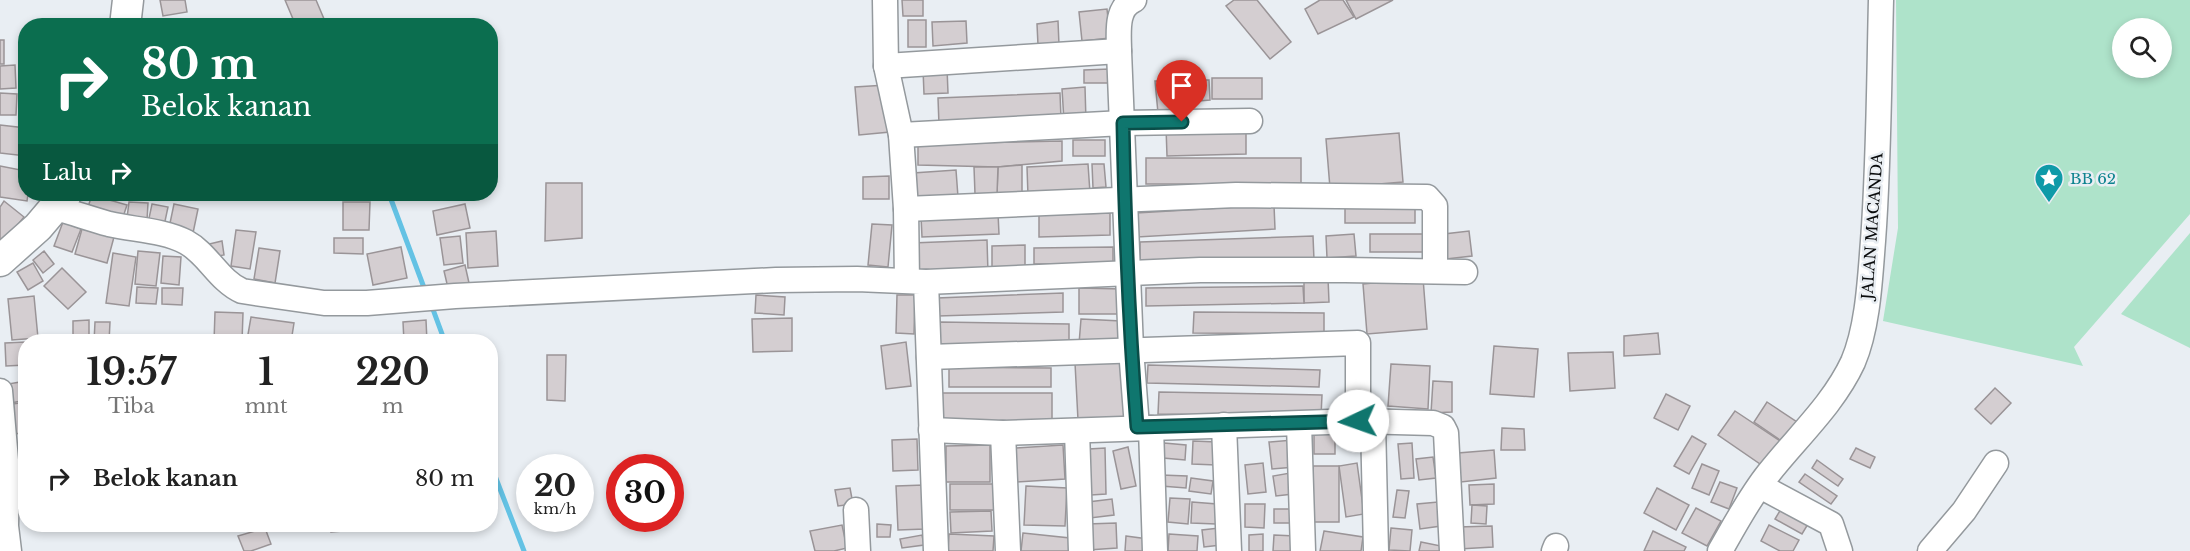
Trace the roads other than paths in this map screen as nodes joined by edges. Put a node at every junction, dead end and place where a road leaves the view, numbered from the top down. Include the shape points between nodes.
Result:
1 (128, 0) edge
2 (885, 0) edge
3 (1134, 0) edge
4 (1881, 0) edge
5 (125, 18) edge
6 (1119, 51) junction
7 (886, 66) junction
8 (1250, 121) dead end
9 (1123, 123) junction
10 (901, 135) junction
11 (1124, 200) junction
12 (61, 201) edge
13 (906, 209) junction
14 (0, 261) edge
15 (1435, 272) junction
16 (1465, 272) dead end
17 (1128, 274) junction
18 (916, 281) junction
19 (1131, 349) junction
20 (929, 357) junction
21 (0, 391) edge
22 (1365, 421) junction
23 (1299, 424) junction
24 (1224, 425) junction
25 (1144, 428) junction
26 (931, 430) junction
27 (1077, 431) junction
28 (1003, 433) junction
29 (1996, 463) dead end
30 (1760, 486) junction
31 (856, 510) dead end
32 (3, 526) edge
33 (9, 551) edge
34 (858, 551) edge
35 (936, 551) edge
36 (1008, 551) edge
37 (1081, 551) edge
38 (1155, 551) edge
39 (1229, 551) edge
40 (1303, 551) edge
41 (1376, 551) edge
42 (1452, 551) edge
43 (1720, 551) edge
44 (1840, 551) edge
45 (1930, 551) edge

1 - 5 main road
2 - 7 street
3 - 6 street via 1123,8 1119,18
4 - 30 street, JALAN MACANDA via 1877,183 1861,335 1853,360 1823,410
6 - 7 street
6 - 9 street
7 - 10 street
8 - 9 street
9 - 10 street
9 - 11 street
10 - 13 street
11 - 13 street
11 - 15 street via 1236,195 1427,197 1435,206
11 - 17 street
12 - 14 main road
12 - 18 street via 110,224 184,241 230,285 242,291 324,303 818,279
13 - 18 street
15 - 16 street
15 - 17 street via 1200,270
17 - 18 street
17 - 19 street
18 - 20 street
19 - 20 street
19 - 22 street via 1358,343
19 - 25 street
20 - 26 street
21 - 32 street via 6,472
22 - 23 street
22 - 41 street
22 - 42 street via 1433,423 1443,428
23 - 24 street
23 - 40 street
24 - 25 street
24 - 39 street
25 - 27 street
25 - 38 street
26 - 28 street
26 - 35 street
27 - 28 street
27 - 37 street
28 - 36 street
29 - 45 street via 1964,511
30 - 43 street, JALAN MACANDA
30 - 44 street via 1831,524
31 - 34 street
32 - 33 street

